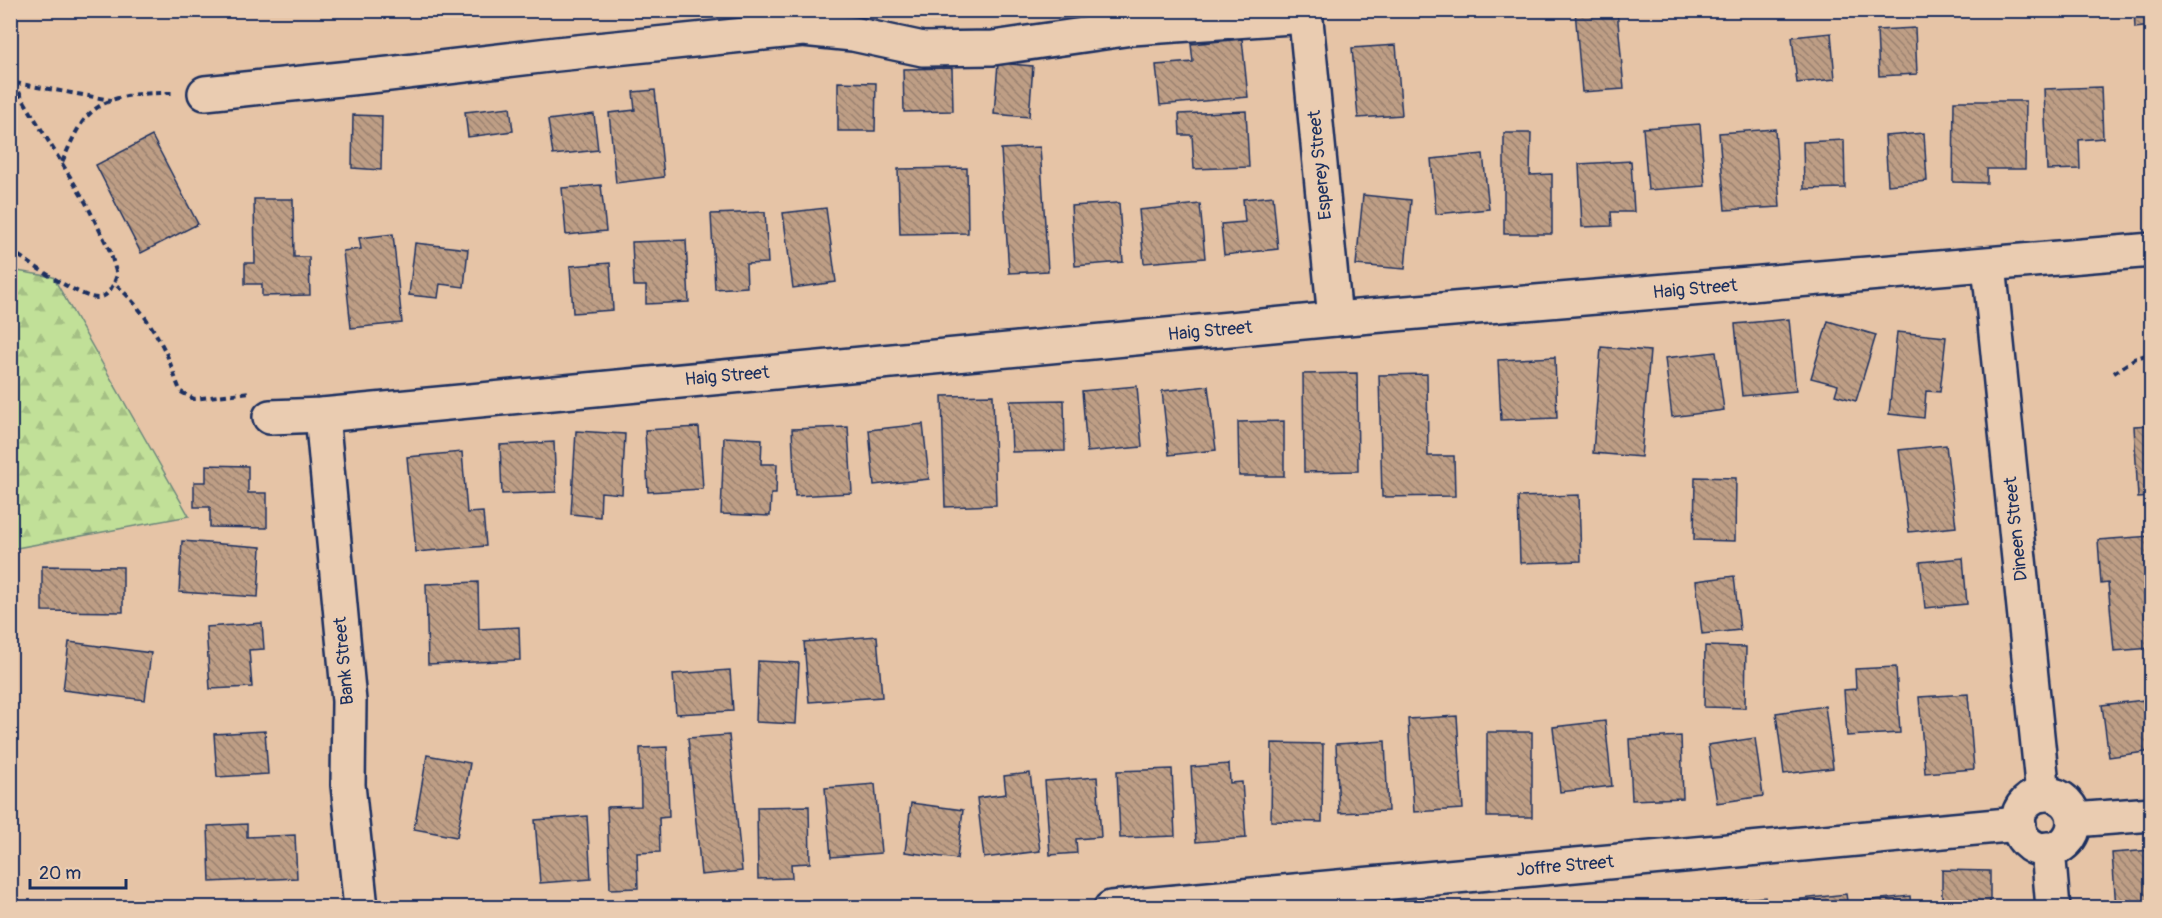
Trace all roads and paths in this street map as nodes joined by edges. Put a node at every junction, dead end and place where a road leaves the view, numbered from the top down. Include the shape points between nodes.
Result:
1 (1306, 13) edge
2 (10, 73) edge
3 (15, 82) junction
4 (205, 93) joint
5 (114, 100) junction
6 (62, 163) junction
7 (10, 250) edge
8 (2151, 250) edge
9 (1989, 265) junction
10 (114, 283) junction
11 (1335, 319) junction
12 (2151, 353) edge
13 (2114, 373) dead end
14 (263, 404) joint
15 (322, 415) junction
16 (2043, 794) junction
17 (2151, 814) edge
18 (2074, 820) junction
19 (2019, 824) junction
20 (2049, 849) junction
21 (361, 908) edge
22 (1111, 908) edge
23 (2053, 908) edge

1 - 4 street via 1132,28 993,48 923,49 853,34 803,29
1 - 11 street, Esperey Street
2 - 3 path
3 - 5 path
3 - 6 path
4 - 5 path via 145,93
5 - 6 path via 101,104 83,121
6 - 10 path via 110,250 117,275
7 - 10 path via 90,297 107,294
8 - 9 street, Haig Street
9 - 11 street, Haig Street
9 - 16 street, Dineen Street
10 - 14 path via 147,317 182,392 194,399
11 - 15 street, Haig Street
12 - 13 path
14 - 15 street, Haig Street
15 - 21 street, Bank Street via 349,701 348,785
16 - 18 street via 2060,798 2072,811
16 - 19 street via 2027,801
17 - 18 street
18 - 20 street via 2070,836
19 - 20 street via 2028,843
19 - 22 street, Joffre Street
20 - 23 street

